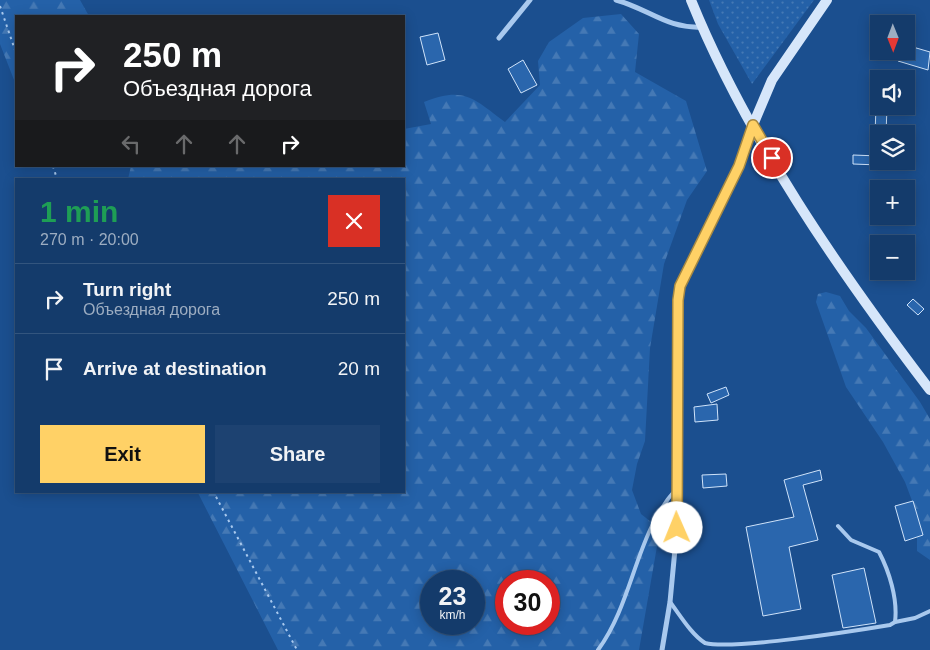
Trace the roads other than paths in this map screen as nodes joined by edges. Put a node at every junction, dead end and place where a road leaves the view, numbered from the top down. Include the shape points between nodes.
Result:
1 (530, 0) edge
2 (616, 0) edge
3 (691, 0) edge
4 (828, 0) edge
5 (702, 27) junction
6 (499, 38) dead end
7 (753, 125) junction
8 (930, 390) edge
9 (677, 488) junction
10 (838, 526) dead end
11 (670, 602) junction
12 (930, 611) edge
13 (895, 622) junction
14 (598, 650) edge
15 (662, 650) edge

1 - 6 street
2 - 5 street via 644,9 670,24
3 - 5 street
4 - 7 street via 772,80
5 - 7 street
7 - 8 street via 842,270
7 - 9 street via 739,166 680,286
9 - 11 street
9 - 14 lane via 647,533 616,623
10 - 13 lane via 851,540 879,552 887,568
11 - 13 lane via 706,643 723,647 759,646
11 - 15 street
12 - 13 lane

